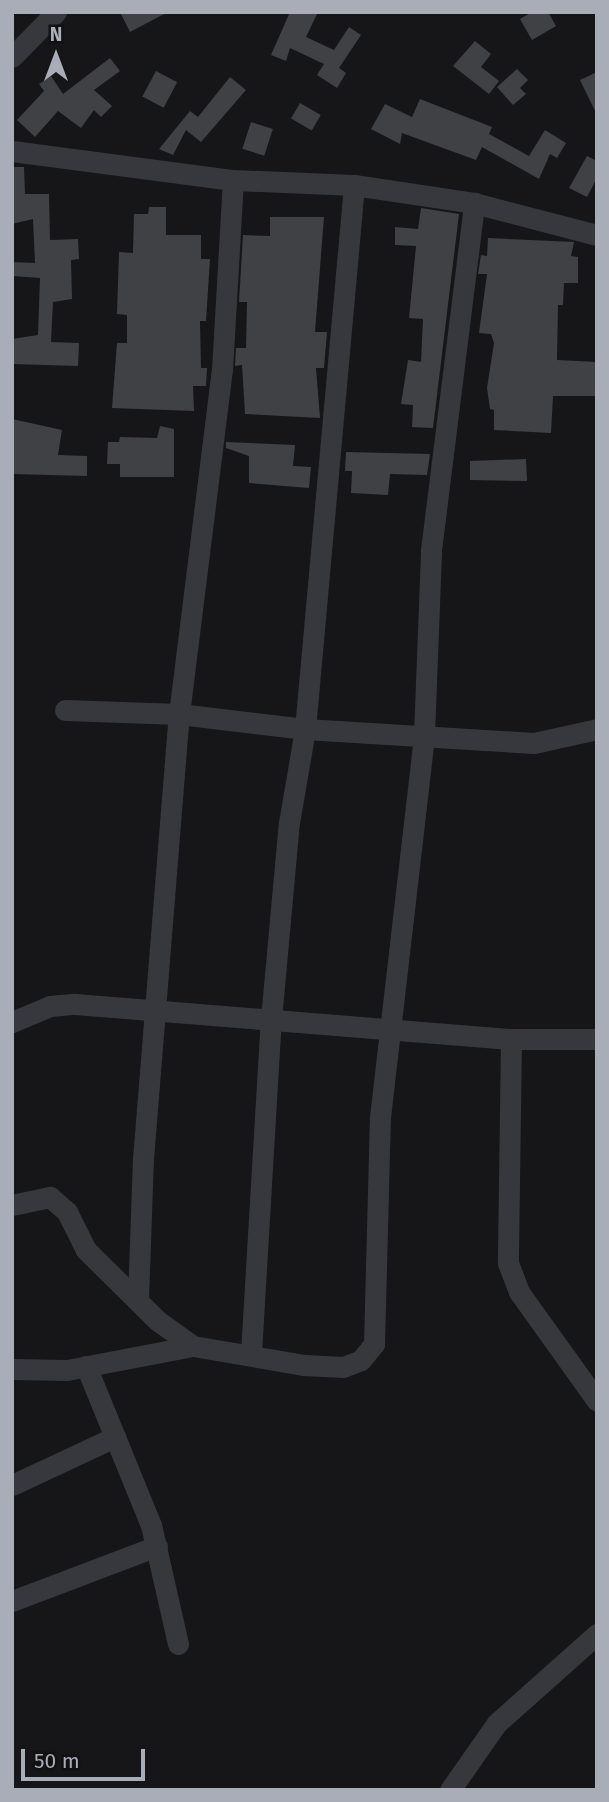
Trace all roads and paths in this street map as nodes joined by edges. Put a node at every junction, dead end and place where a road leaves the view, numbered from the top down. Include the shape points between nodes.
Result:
1 (56, 12) edge
2 (12, 58) edge
3 (12, 151) edge
4 (233, 180) junction
5 (354, 185) junction
6 (474, 203) junction
7 (597, 235) edge
8 (65, 710) dead end
9 (179, 714) junction
10 (304, 729) junction
11 (597, 729) edge
12 (424, 736) junction
13 (156, 1008) junction
14 (271, 1019) junction
15 (12, 1021) edge
16 (389, 1030) junction
17 (511, 1039) junction
18 (597, 1039) edge
19 (12, 1206) edge
20 (138, 1300) junction
21 (193, 1346) junction
22 (251, 1353) junction
23 (86, 1366) junction
24 (12, 1369) edge
25 (597, 1401) edge
26 (115, 1437) junction
27 (12, 1485) edge
28 (157, 1546) junction
29 (12, 1601) edge
30 (597, 1634) edge
31 (178, 1644) dead end
32 (450, 1790) edge

1 - 2 street
3 - 4 street
4 - 5 street
4 - 9 street via 222,370
5 - 6 street
5 - 10 street
6 - 7 street
6 - 12 street via 431,550
8 - 9 street
9 - 10 street
9 - 13 street
10 - 12 street
10 - 14 street via 289,823
11 - 12 street via 534,743
12 - 16 street
13 - 14 street
13 - 15 street via 50,1006
13 - 20 street via 143,1159
14 - 16 street
14 - 22 street
16 - 17 street
16 - 22 street via 380,1118 374,1344 361,1360 343,1367 304,1366
17 - 18 street
17 - 25 street via 508,1263 519,1292
19 - 20 street via 50,1197 67,1212 86,1250
20 - 21 street
21 - 22 street
21 - 23 street
23 - 24 street
23 - 26 street
26 - 27 street
26 - 28 street
28 - 29 street
28 - 31 street
30 - 32 street via 497,1723

